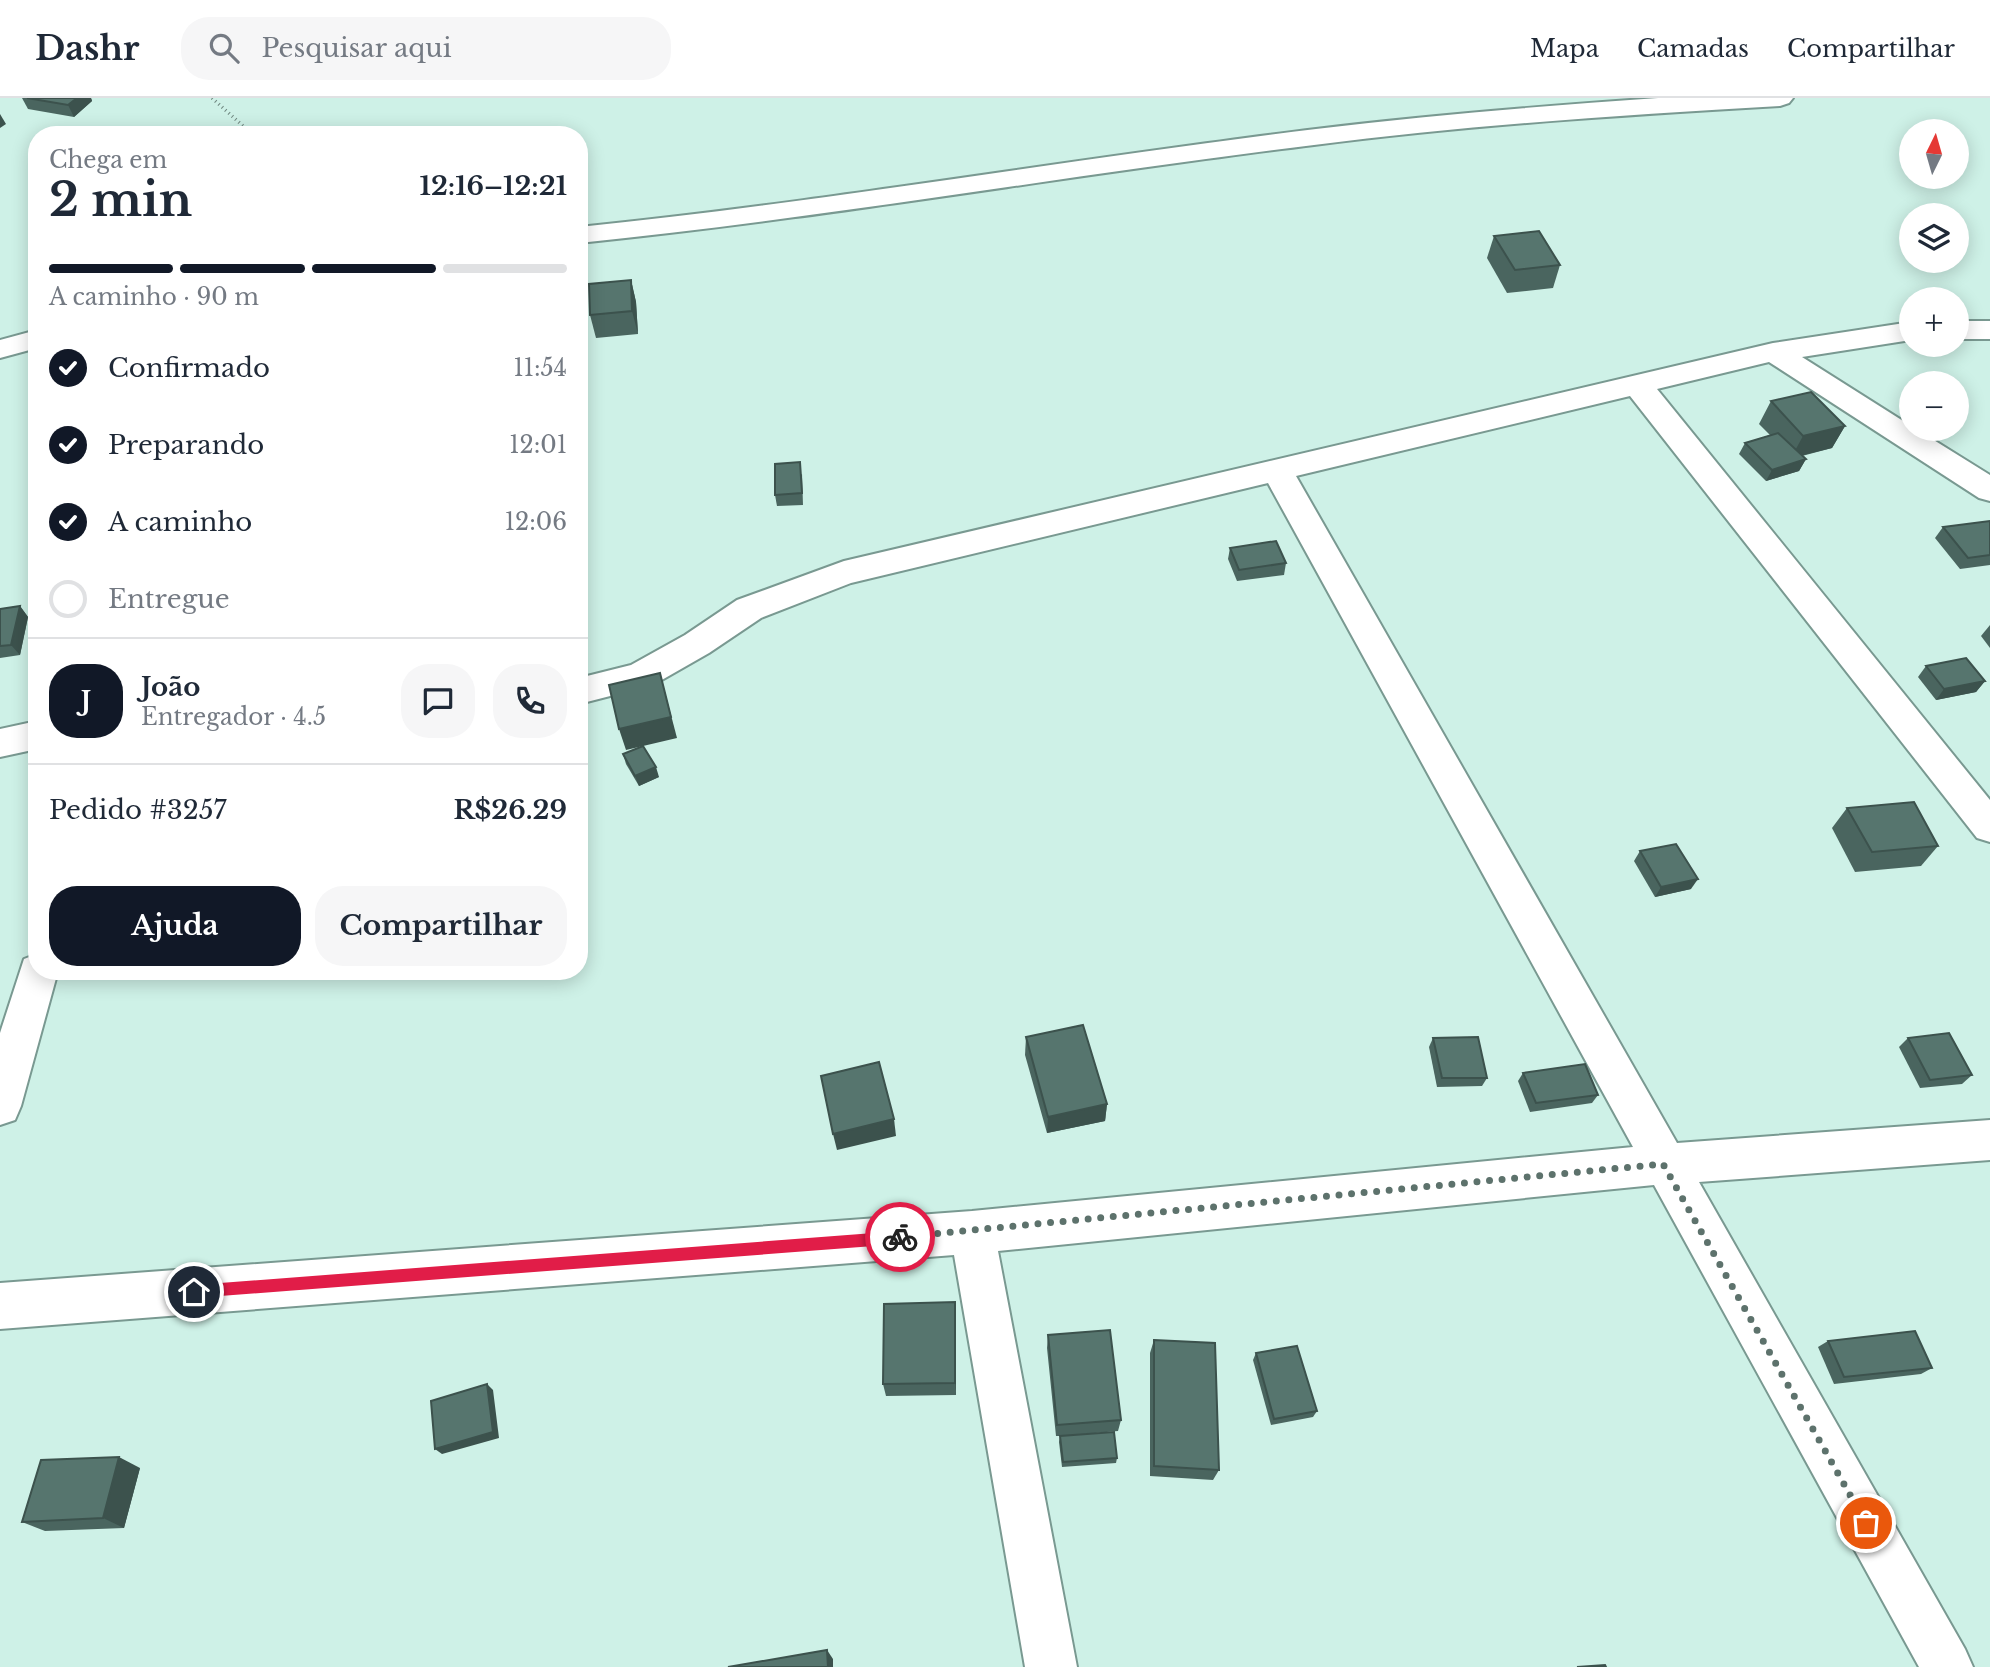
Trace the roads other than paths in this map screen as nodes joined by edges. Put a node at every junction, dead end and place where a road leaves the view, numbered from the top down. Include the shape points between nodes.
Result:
1 (1780, 98) edge
2 (588, 234) edge
3 (1969, 330) edge
4 (1990, 330) edge
5 (1899, 333) edge
6 (28, 341) edge
7 (0, 349) edge
8 (1773, 352) junction
9 (1637, 384) junction
10 (1277, 470) junction
11 (1990, 490) edge
12 (588, 689) edge
13 (28, 737) edge
14 (0, 743) edge
15 (1990, 827) edge
16 (35, 980) edge
17 (0, 1106) edge
18 (1990, 1140) edge
19 (1663, 1164) junction
20 (972, 1232) junction
21 (0, 1306) edge
22 (1051, 1667) edge
23 (1947, 1667) edge

1 - 2 street via 1562,111 1314,137 889,198
3 - 4 street
5 - 8 street
6 - 7 street
8 - 9 street
8 - 11 street
9 - 10 street
9 - 15 street
10 - 12 street via 844,573 749,609 641,676
10 - 19 street
13 - 14 street
16 - 17 street
18 - 19 street
19 - 20 street
19 - 23 street
20 - 21 street
20 - 22 street

